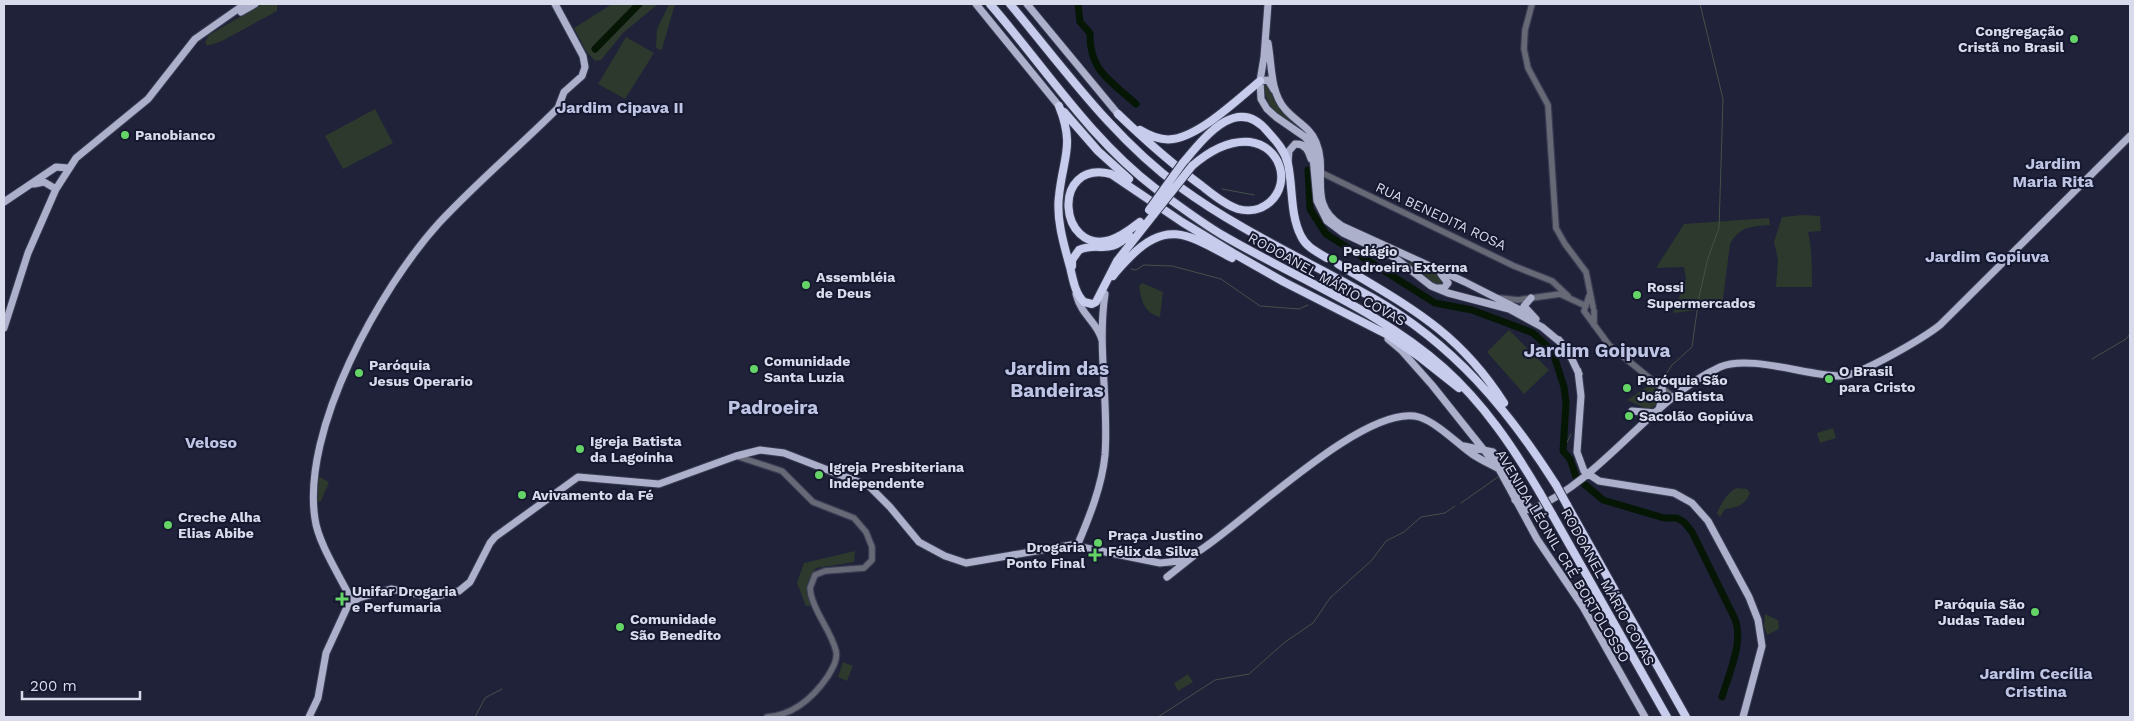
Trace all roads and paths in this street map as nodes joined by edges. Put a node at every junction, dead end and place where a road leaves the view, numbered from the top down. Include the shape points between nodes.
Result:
1 (245, 4) edge
2 (255, 4) edge
3 (555, 4) edge
4 (976, 4) edge
5 (990, 4) edge
6 (1010, 4) edge
7 (1015, 4) edge
8 (1027, 4) edge
9 (1268, 4) edge
10 (1532, 4) edge
11 (1018, 13) junction
12 (1266, 30) junction
13 (186, 52) junction
14 (1260, 81) junction
15 (1245, 93) junction
16 (1276, 95) junction
17 (1060, 106) junction
18 (1118, 114) junction
19 (2130, 136) edge
20 (1195, 149) junction
21 (1288, 163) junction
22 (68, 168) junction
23 (53, 170) junction
24 (1317, 170) junction
25 (1332, 179) junction
26 (48, 183) junction
27 (1321, 185) junction
28 (27, 186) junction
29 (56, 189) junction
30 (1150, 198) junction
31 (4, 202) edge
32 (1151, 212) junction
33 (1140, 222) junction
34 (1327, 258) dead end
35 (1338, 264) dead end
36 (1433, 268) junction
37 (1539, 275) junction
38 (1109, 280) junction
39 (1073, 281) junction
40 (1284, 282) junction
41 (1470, 284) junction
42 (1430, 286) junction
43 (1105, 294) joint
44 (1555, 294) junction
45 (1463, 296) junction
46 (1568, 296) junction
47 (1495, 297) junction
48 (1530, 298) junction
49 (1511, 304) junction
50 (1588, 309) junction
51 (1536, 319) junction
52 (1371, 327) junction
53 (4, 328) edge
54 (1560, 342) junction
55 (1103, 343) junction
56 (1662, 388) junction
57 (1673, 396) junction
58 (1480, 405) junction
59 (1632, 411) dead end
60 (1657, 412) junction
61 (1521, 430) junction
62 (1459, 445) junction
63 (1484, 451) junction
64 (736, 456) junction
65 (1483, 460) junction
66 (1499, 469) junction
67 (1585, 477) junction
68 (1515, 500) junction
69 (1541, 505) junction
70 (1077, 546) junction
71 (1199, 551) junction
72 (1167, 577) dead end
73 (352, 601) junction
74 (309, 717) edge
75 (766, 717) edge
76 (1645, 717) edge
77 (1667, 717) edge
78 (1686, 717) edge
79 (1743, 717) edge

1 - 13 main road via 206,29
2 - 13 main road
3 - 73 main road via 585,61 582,76 566,90 558,108 460,201 422,244 394,281 339,385 318,453 312,490 317,531
4 - 17 main road
5 - 58 highway, RODOANEL MÁRIO COVAS via 1101,138 1154,187 1225,236 1407,339 1443,367
6 - 11 highway, RODOANEL MÁRIO COVAS
7 - 11 highway
8 - 18 main road
9 - 12 main road
10 - 50 street via 1524,49 1528,68 1548,106 1556,228 1586,272 1590,294
11 - 61 highway, RODOANEL MÁRIO COVAS via 1108,122 1162,173 1227,218 1374,298 1416,326 1463,365
12 - 14 main road
12 - 16 main road
13 - 22 main road via 146,101 80,154
14 - 15 highway
14 - 16 main road via 1268,80
14 - 24 main road via 1261,98 1267,109 1305,137 1312,146
15 - 18 highway via 1190,134 1172,139 1150,136
15 - 20 highway
16 - 24 main road via 1284,108 1311,132 1317,143
17 - 30 highway via 1098,151
17 - 39 highway via 1069,142 1058,208
18 - 32 highway, bridge via 1161,155 1214,195 1236,208 1247,211 1266,206 1280,188 1281,169 1273,154 1263,146 1238,142 1208,153 1192,166
19 - 57 main road via 1924,338 1845,376 1734,363 1720,367
20 - 21 highway via 1226,120 1243,115 1259,121 1267,129 1283,150
20 - 32 highway, bridge
21 - 24 main road via 1289,151 1295,144 1300,144 1310,153
21 - 34 highway via 1300,235 1310,248
22 - 23 main road via 60,166
22 - 29 main road
23 - 26 main road via 48,176
23 - 28 main road
24 - 25 street, RUA BENEDITA ROSA
24 - 27 main road
24 - 42 main road via 1317,201 1327,221 1343,233 1394,257
25 - 27 street
25 - 37 street, RUA BENEDITA ROSA
26 - 28 main road
26 - 29 main road
27 - 36 main road via 1323,205 1334,221
28 - 31 main road
29 - 53 main road via 25,260
30 - 33 highway via 1121,179 1100,171 1082,177 1068,197 1067,212 1071,222 1080,233 1094,241 1119,237
30 - 40 highway via 1182,222
32 - 33 highway
32 - 38 highway via 1113,268
33 - 39 highway via 1120,243 1110,248 1079,250 1072,260
35 - 61 highway via 1443,330 1469,355
36 - 41 main road
36 - 42 main road via 1448,283 1443,288
37 - 44 street, RUA BENEDITA ROSA via 1554,286
37 - 46 street, RUA BENEDITA ROSA via 1557,284
38 - 39 highway via 1096,302 1088,304 1082,300
38 - 40 highway via 1147,241 1163,234 1178,234
38 - 43 highway
39 - 55 main road via 1079,305
40 - 52 highway
41 - 45 main road via 1458,286
41 - 47 main road
42 - 45 main road
43 - 55 main road
44 - 46 street, RUA BENEDITA ROSA
44 - 48 street
45 - 49 main road
45 - 54 main road via 1509,309
46 - 50 street, RUA BENEDITA ROSA
47 - 48 street via 1511,300
47 - 49 main road
48 - 49 street
48 - 51 main road via 1524,306
49 - 51 main road
50 - 56 street via 1594,325 1609,345
51 - 54 main road
52 - 58 highway via 1408,348
52 - 63 main road, AVENIDA LÉONIL CRÉ BORTOLOSSO via 1401,350
54 - 67 main road via 1579,374 1581,396 1577,452
55 - 70 main road via 1104,461 1096,495
56 - 57 street
56 - 60 main road via 1663,396
57 - 60 main road
58 - 77 highway, RODOANEL MÁRIO COVAS, bridge via 1506,436
59 - 60 main road
60 - 67 main road
61 - 78 highway, RODOANEL MÁRIO COVAS, bridge via 1556,485
62 - 63 main road
62 - 65 main road
62 - 71 main road via 1418,417 1386,420 1334,448
63 - 65 main road via 1481,455
63 - 66 main road, AVENIDA LÉONIL CRÉ BORTOLOSSO
63 - 69 main road via 1490,450 1495,455 1526,505
64 - 70 main road via 760,450 784,453 869,486 919,542 966,563
64 - 73 main road via 659,484 578,477 495,537 474,577 459,591 432,597 391,589
64 - 75 street via 782,471 813,502 854,518 870,538 873,553 867,566 820,572 812,581 811,595 832,641 836,656 834,663 808,701 790,712
65 - 66 main road
66 - 68 main road, AVENIDA LÉONIL CRÉ BORTOLOSSO
67 - 69 main road
67 - 79 main road via 1674,493 1692,503 1708,521 1749,597 1761,630 1760,655
68 - 69 main road via 1528,510
68 - 76 main road, AVENIDA LÉONIL CRÉ BORTOLOSSO via 1583,607
70 - 71 main road via 1160,563 1178,561
71 - 72 main road
73 - 74 main road via 326,653 318,698

